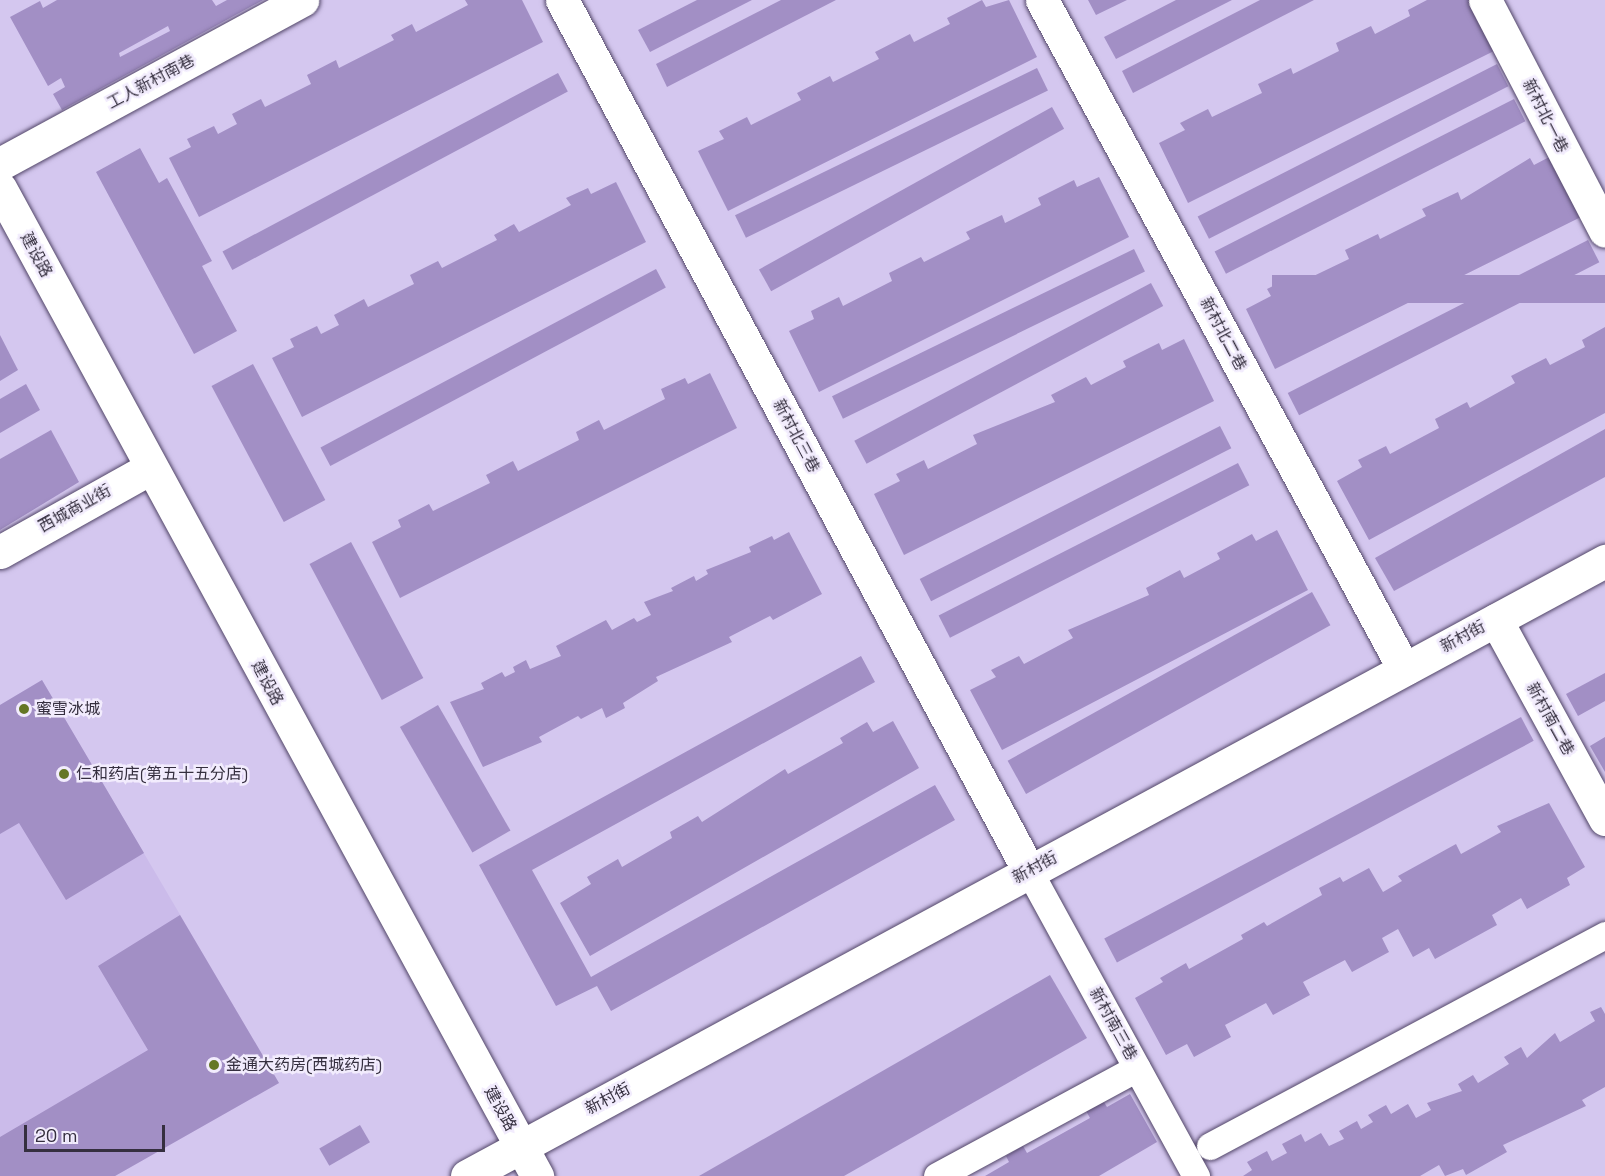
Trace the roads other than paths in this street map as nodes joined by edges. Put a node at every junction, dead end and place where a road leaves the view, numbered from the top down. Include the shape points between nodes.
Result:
1 (302, 0) edge
2 (562, 0) edge
3 (1042, 0) edge
4 (1485, 0) edge
5 (0, 164) edge
6 (0, 188) edge
7 (1605, 231) edge
8 (150, 468) junction
9 (0, 552) edge
10 (1605, 561) edge
11 (1496, 620) junction
12 (1404, 669) junction
13 (1605, 819) edge
14 (1029, 871) junction
15 (1605, 935) edge
16 (1137, 1068) junction
17 (1210, 1146) dead end
18 (520, 1147) junction
19 (467, 1176) edge
20 (537, 1176) edge
21 (938, 1176) edge
22 (1196, 1176) edge

1 - 5 street, 工人新村南巷
2 - 14 street, 新村北三巷
3 - 12 street, 新村北二巷
4 - 7 street, 新村北一巷
6 - 8 street, 建设路
8 - 9 street, 西城商业街
8 - 18 street, 建设路
10 - 11 street, 新村街
11 - 12 street, 新村街
11 - 13 street, 新村南二巷
12 - 14 street, 新村街
14 - 16 lane, 新村南三巷
14 - 18 street, 新村街
15 - 17 lane
16 - 21 lane
16 - 22 lane, 新村南三巷
18 - 19 street, 新村街
18 - 20 street, 建设路

